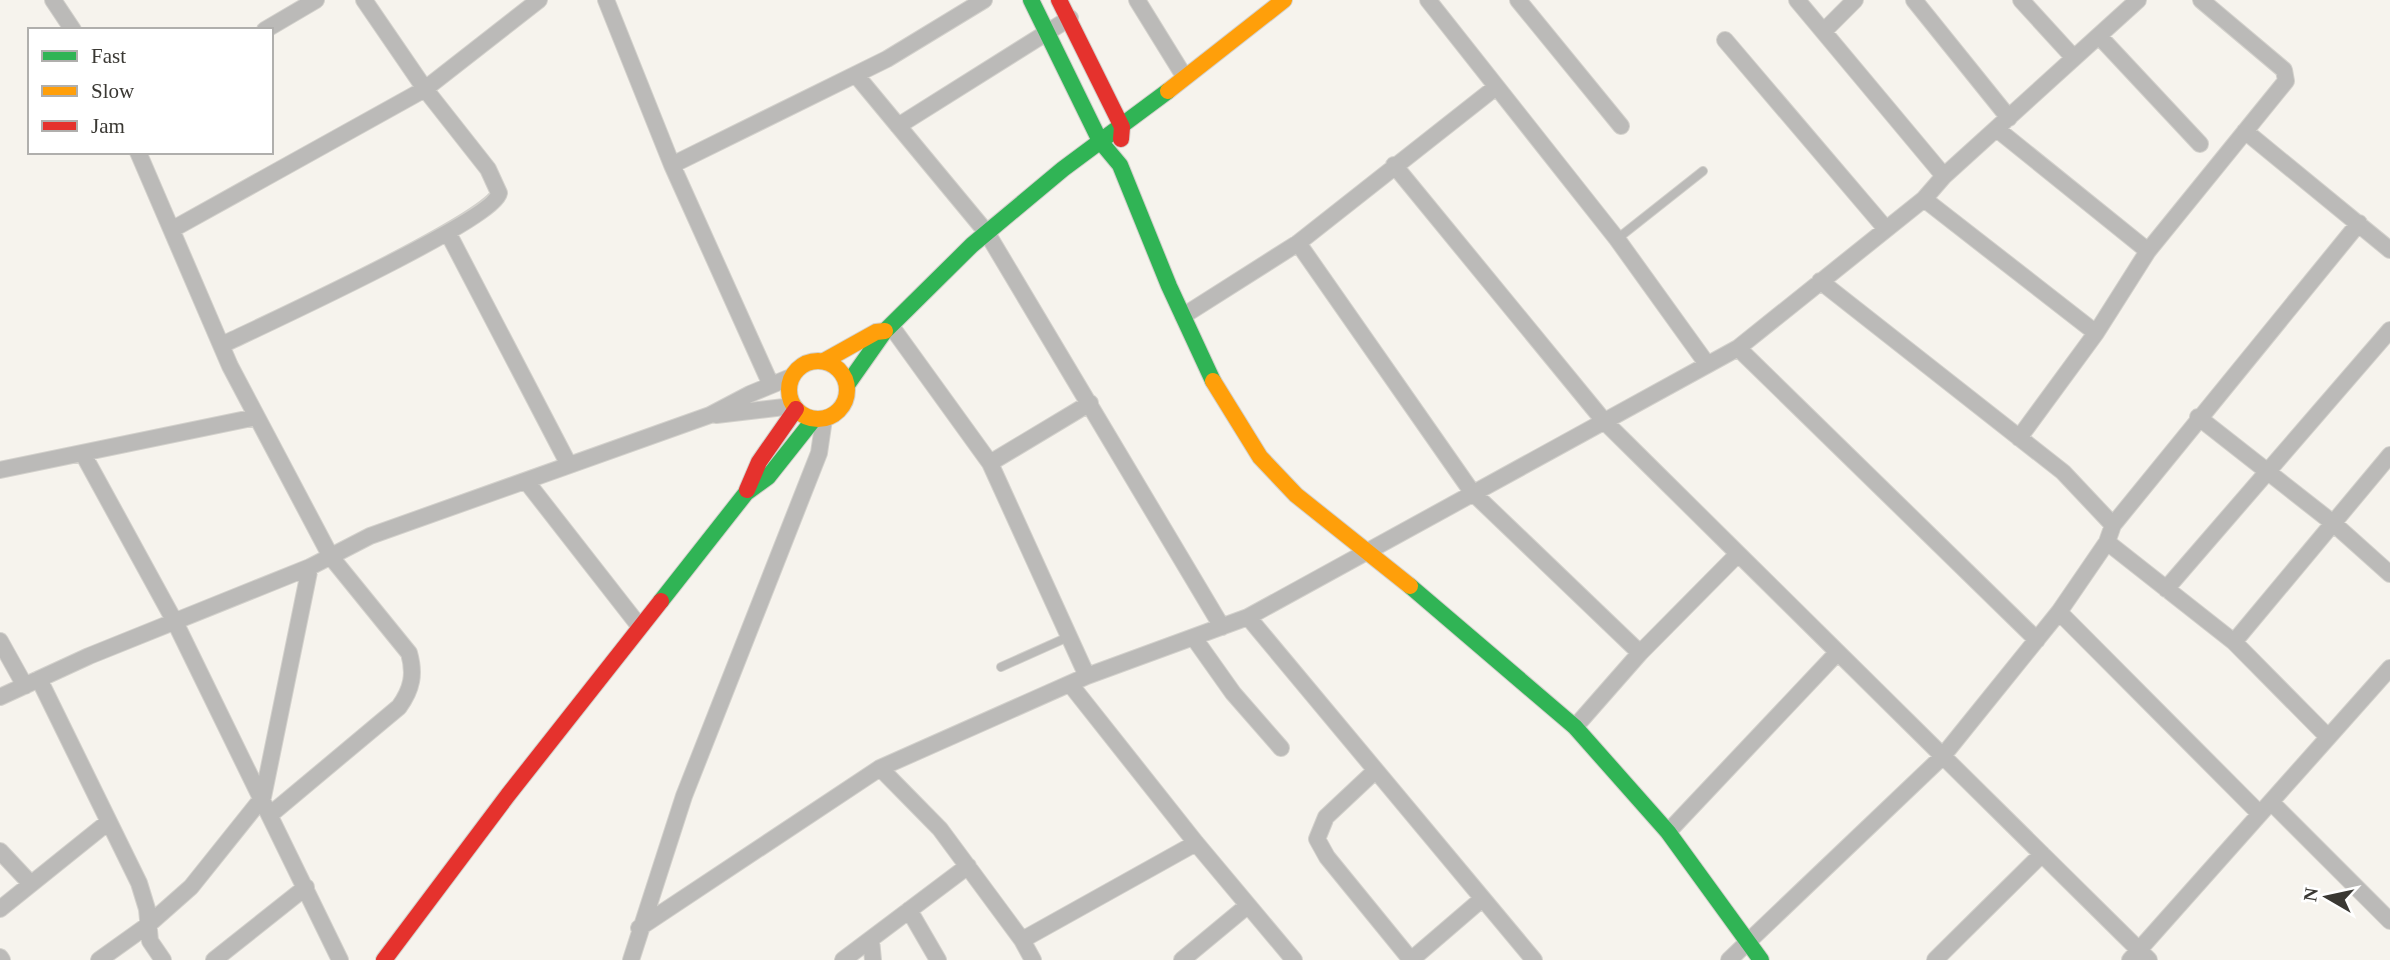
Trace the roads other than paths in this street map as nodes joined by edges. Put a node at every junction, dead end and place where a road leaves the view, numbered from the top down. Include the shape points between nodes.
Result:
1 (53, 0) edge
2 (316, 0) edge
3 (364, 0) edge
4 (539, 0) edge
5 (606, 0) edge
6 (984, 0) edge
7 (1031, 0) edge
8 (1059, 0) edge
9 (1137, 0) edge
10 (1428, 0) edge
11 (1518, 0) edge
12 (1797, 0) edge
13 (1855, 0) edge
14 (1914, 0) edge
15 (2021, 0) edge
16 (2201, 0) edge
17 (1281, 1) edge
18 (2134, 1) edge
19 (1070, 18) junction
20 (72, 28) edge
21 (268, 28) edge
22 (1824, 31) junction
23 (1048, 32) junction
24 (2099, 36) junction
25 (1725, 40) dead end
26 (2074, 58) junction
27 (856, 75) junction
28 (1184, 76) junction
29 (1496, 87) junction
30 (425, 89) junction
31 (2004, 124) junction
32 (898, 126) junction
33 (1621, 126) dead end
34 (1122, 127) junction
35 (2245, 131) junction
36 (1100, 141) junction
37 (2200, 144) dead end
38 (139, 154) edge
39 (672, 165) junction
40 (1121, 165) junction
41 (1394, 165) junction
42 (1703, 171) dead end
43 (1944, 176) junction
44 (1924, 199) junction
45 (2359, 223) junction
46 (173, 229) junction
47 (1886, 229) junction
48 (448, 233) junction
49 (987, 233) junction
50 (1617, 239) junction
51 (1298, 243) junction
52 (2390, 250) edge
53 (2148, 251) junction
54 (1820, 281) junction
55 (1183, 316) junction
56 (888, 328) junction
57 (2390, 330) edge
58 (2096, 333) junction
59 (222, 345) junction
60 (1738, 348) junction
61 (824, 361) junction
62 (1707, 364) junction
63 (791, 377) junction
64 (771, 385) junction
65 (847, 385) junction
66 (1090, 403) junction
67 (794, 407) junction
68 (710, 415) junction
69 (256, 417) junction
70 (2198, 417) junction
71 (819, 419) junction
72 (1604, 421) junction
73 (2019, 438) junction
74 (83, 454) junction
75 (2390, 456) edge
76 (990, 463) junction
77 (569, 465) junction
78 (0, 470) edge
79 (2268, 472) junction
80 (526, 481) junction
81 (1472, 492) junction
82 (746, 493) junction
83 (2333, 523) junction
84 (2113, 525) junction
85 (2107, 542) junction
86 (1369, 551) junction
87 (1737, 555) junction
88 (331, 557) junction
89 (310, 567) junction
90 (2390, 574) edge
91 (2166, 589) junction
92 (2059, 612) junction
93 (1248, 617) junction
94 (175, 622) junction
95 (640, 627) junction
96 (1222, 627) junction
97 (1068, 637) junction
98 (1194, 638) junction
99 (2037, 640) junction
100 (0, 641) edge
101 (2234, 642) junction
102 (1640, 653) junction
103 (1837, 653) junction
104 (1001, 667) dead end
105 (2390, 668) edge
106 (1087, 676) junction
107 (32, 683) junction
108 (1070, 684) junction
109 (0, 697) edge
110 (1575, 727) junction
111 (2327, 736) junction
112 (1281, 748) dead end
113 (1942, 757) junction
114 (880, 768) junction
115 (1375, 771) junction
116 (263, 797) junction
117 (2265, 808) junction
118 (271, 814) junction
119 (107, 823) junction
120 (1668, 832) junction
121 (1196, 843) junction
122 (0, 851) edge
123 (2042, 854) junction
124 (968, 866) junction
125 (6, 870) edge
126 (31, 884) junction
127 (306, 887) junction
128 (1482, 899) junction
129 (1247, 905) junction
130 (0, 909) edge
131 (909, 910) junction
132 (2390, 921) edge
133 (148, 925) junction
134 (639, 928) junction
135 (872, 939) junction
136 (1022, 940) junction
137 (1750, 941) junction
138 (2139, 957) edge
139 (99, 960) edge
140 (163, 960) edge
141 (214, 960) edge
142 (340, 960) edge
143 (384, 960) edge
144 (631, 960) edge
145 (843, 960) edge
146 (873, 960) edge
147 (938, 960) edge
148 (1033, 960) edge
149 (1182, 960) edge
150 (1294, 960) edge
151 (1411, 960) edge
152 (1534, 960) edge
153 (1729, 960) edge
154 (1761, 960) edge
155 (1935, 960) edge

1 - 20 street
2 - 21 street
3 - 30 street
4 - 30 street
5 - 39 street
6 - 27 street
7 - 23 street
8 - 19 street
9 - 28 street
10 - 29 street
11 - 33 street
12 - 22 street
13 - 22 street
14 - 31 street
15 - 26 street
16 - 35 street via 2284,70 2287,81
17 - 28 street
18 - 24 street
19 - 23 street
19 - 34 street
22 - 43 street
23 - 32 street
23 - 36 street
24 - 26 street
24 - 37 street
25 - 47 street
26 - 31 street
27 - 32 street
27 - 39 street
28 - 34 street
29 - 41 street
29 - 50 street
30 - 46 street
30 - 48 street via 488,169 499,193 495,202
31 - 43 street
31 - 53 street
32 - 49 street
34 - 36 street
34 - 40 street
35 - 45 street
35 - 53 street
36 - 40 street
36 - 49 street
38 - 46 street
39 - 64 street
40 - 55 street
41 - 51 street
41 - 72 street
42 - 50 lane
43 - 44 street
44 - 47 street
44 - 58 street
45 - 52 street
45 - 70 street
46 - 59 street
47 - 54 street
48 - 59 street
48 - 77 street
49 - 56 street
49 - 66 street
50 - 62 street
51 - 55 street
51 - 81 street
53 - 58 street
54 - 60 street
54 - 73 street
55 - 86 street via 1213,380 1274,475
56 - 61 street
56 - 65 street
56 - 76 street
57 - 79 street
58 - 73 street
59 - 69 street
60 - 62 street
60 - 99 street
61 - 63 street via 805,364
61 - 65 street via 837,368
62 - 72 street
63 - 64 street
63 - 67 street via 789,394
64 - 68 street
65 - 71 street via 841,408
66 - 76 street
66 - 96 street
67 - 68 street
67 - 71 street
67 - 82 street via 759,462
68 - 77 street
69 - 74 street
69 - 88 street
70 - 79 street
70 - 84 street
71 - 82 street via 768,477
71 - 134 street via 819,453 684,796
72 - 81 street
72 - 87 street
73 - 84 street via 2063,472
74 - 78 street
74 - 94 street
75 - 83 street
76 - 97 street
77 - 80 street
79 - 83 street
79 - 91 street
80 - 88 street via 370,536
80 - 95 street
81 - 86 street
81 - 102 street
82 - 95 street
83 - 90 street
83 - 101 street
84 - 85 street
85 - 91 street
85 - 92 street
86 - 93 street
86 - 110 street
87 - 102 street
87 - 103 street
88 - 89 street
88 - 118 street via 409,653 413,679 399,707
89 - 94 street
89 - 116 street
91 - 101 street
92 - 99 street
92 - 117 street
93 - 96 street
93 - 115 street
94 - 107 street
94 - 116 street
95 - 143 street
96 - 98 street
97 - 104 lane
97 - 106 street
98 - 106 street
98 - 112 street via 1233,693
99 - 113 street
100 - 107 street
101 - 111 street
102 - 110 street
103 - 113 street
103 - 120 street
105 - 111 street
106 - 108 street
107 - 109 street
107 - 119 street
108 - 114 street
108 - 121 street
110 - 120 street
111 - 117 street
113 - 123 street
113 - 137 street
114 - 124 street
114 - 134 street
115 - 128 street
115 - 151 street via 1326,817 1317,839
116 - 118 street
116 - 133 street via 191,887
117 - 132 street
117 - 138 street
118 - 127 street
119 - 126 street
119 - 133 street via 139,883
120 - 137 street
121 - 129 street
121 - 136 street
122 - 125 street
123 - 138 street
123 - 155 street
124 - 131 street
124 - 136 street
125 - 126 street
126 - 130 street
127 - 141 street
127 - 142 street
128 - 151 street
128 - 152 street
129 - 149 street
129 - 150 street
131 - 135 street
131 - 147 street
133 - 139 street
133 - 140 street via 150,941
134 - 144 street
135 - 145 street
135 - 146 street
136 - 148 street
137 - 153 street
137 - 154 street

